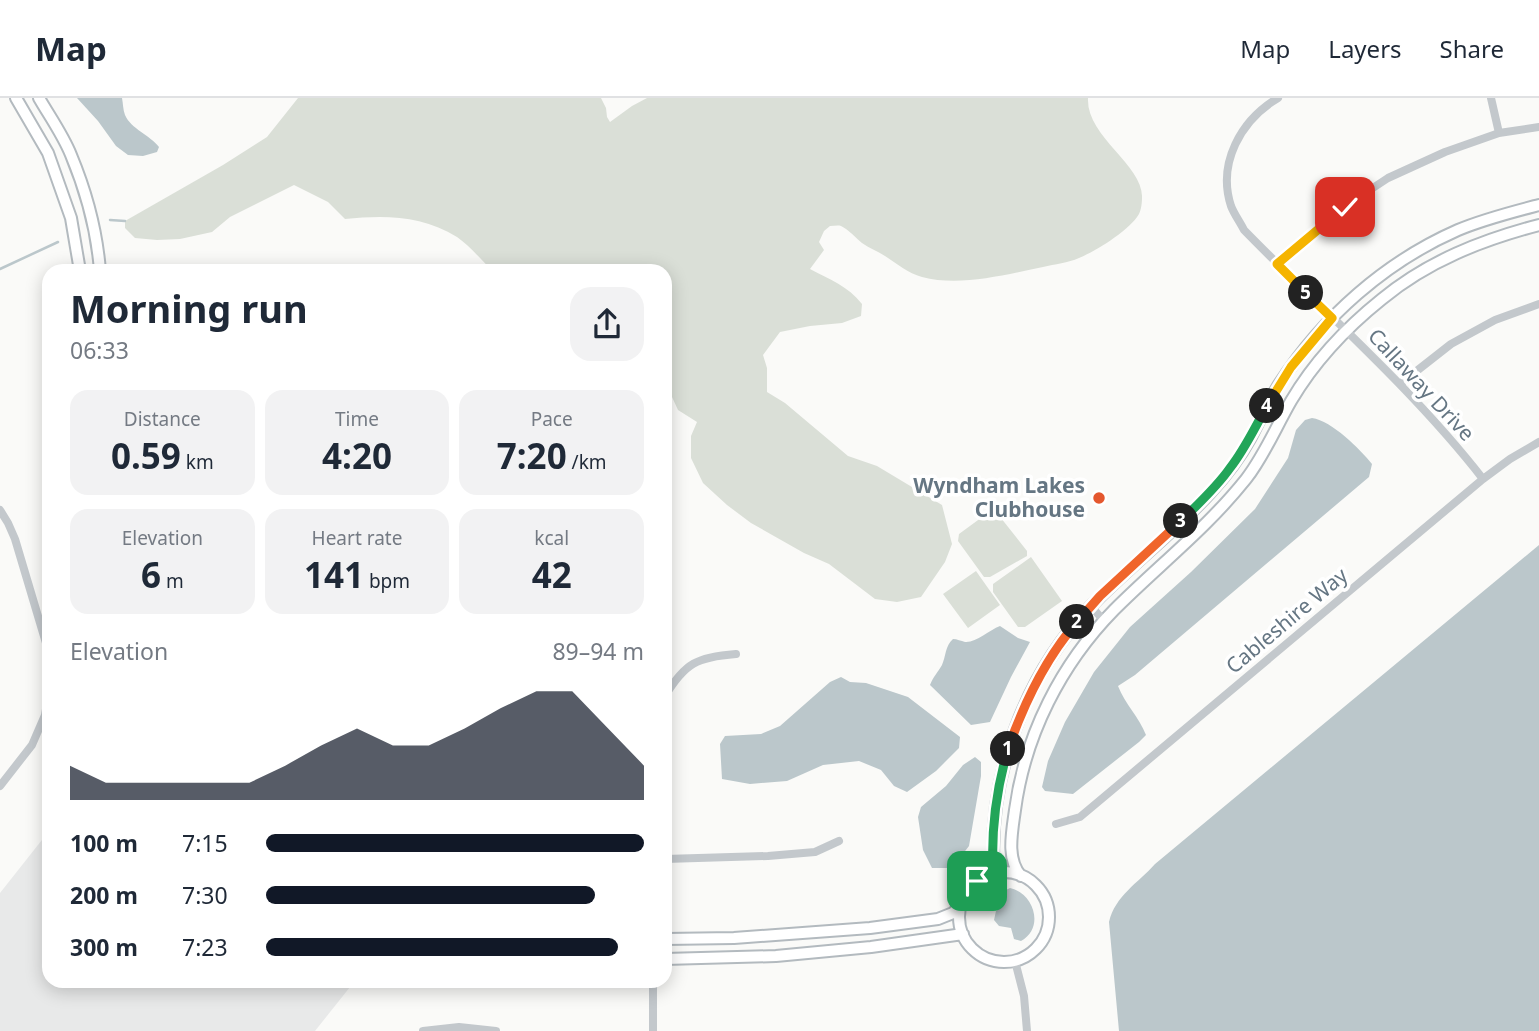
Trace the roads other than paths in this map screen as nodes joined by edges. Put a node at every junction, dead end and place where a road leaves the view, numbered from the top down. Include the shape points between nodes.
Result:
1 (16, 98) edge
2 (39, 98) edge
3 (1278, 98) edge
4 (1491, 98) edge
5 (1539, 127) edge
6 (1499, 133) junction
7 (1539, 205) edge
8 (1539, 225) edge
9 (79, 264) edge
10 (99, 264) edge
11 (1277, 264) junction
12 (1539, 304) edge
13 (1332, 318) junction
14 (1346, 331) junction
15 (1400, 384) junction
16 (1539, 442) edge
17 (1483, 479) junction
18 (0, 510) edge
19 (1091, 606) junction
20 (42, 612) edge
21 (37, 614) junction
22 (1104, 621) junction
23 (42, 630) edge
24 (736, 654) dead end
25 (672, 685) edge
26 (42, 722) edge
27 (0, 786) edge
28 (1056, 824) dead end
29 (839, 841) dead end
30 (672, 859) edge
31 (993, 874) junction
32 (1021, 876) junction
33 (960, 905) junction
34 (963, 934) junction
35 (672, 939) edge
36 (672, 959) edge
37 (1014, 961) junction
38 (653, 988) edge
39 (423, 1031) edge
40 (496, 1031) edge
41 (653, 1031) edge
42 (1027, 1031) edge

1 - 9 street via 48,153 71,218
2 - 10 street via 71,154
3 - 11 street, Callaway Drive via 1246,124 1232,149 1226,177 1231,205 1244,230
4 - 6 street
5 - 6 street
6 - 11 street via 1388,178
7 - 13 street via 1485,220 1423,247 1368,285
8 - 14 street via 1464,249 1434,264 1383,298
11 - 13 street, Callaway Drive
12 - 15 street via 1494,320 1451,344
13 - 14 street, Callaway Drive
13 - 19 street via 1273,393 1223,478
14 - 15 street, Callaway Drive
14 - 22 street via 1307,377 1248,477 1222,508
15 - 17 street, Callaway Drive
16 - 17 street, Cableshire Way
17 - 28 street, Cableshire Way via 1080,817
18 - 21 street via 15,539
19 - 22 street
19 - 31 street via 1045,666 1009,746 995,810
20 - 21 street
21 - 23 street
22 - 32 street via 1062,677 1029,750 1018,789 1012,841 1011,857
24 - 25 street via 694,662
26 - 27 street via 32,745
29 - 30 street via 816,852
31 - 32 street
31 - 33 street via 974,883
32 - 37 street via 1042,894 1049,920 1037,947
33 - 34 street
33 - 35 street via 938,919 870,928
34 - 36 street via 775,956
34 - 37 street via 983,956
37 - 42 street
38 - 41 street
39 - 40 street via 459,1027

